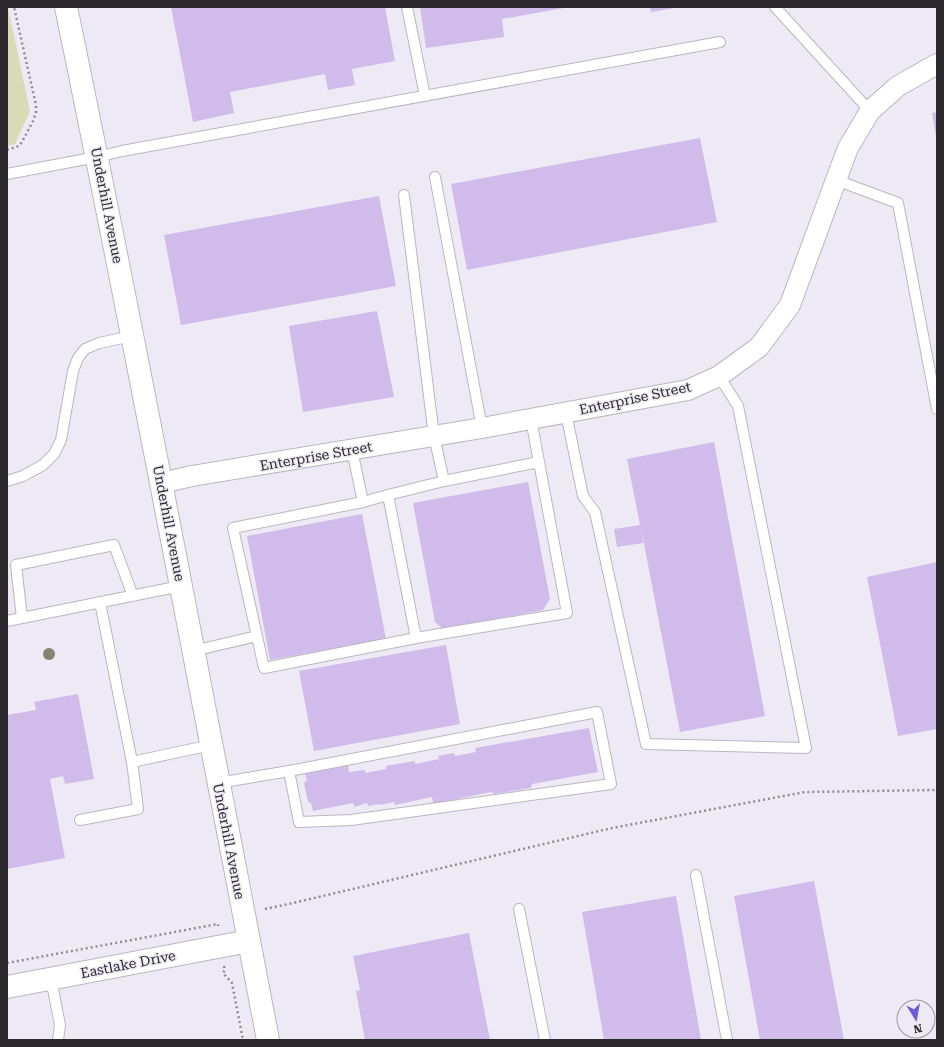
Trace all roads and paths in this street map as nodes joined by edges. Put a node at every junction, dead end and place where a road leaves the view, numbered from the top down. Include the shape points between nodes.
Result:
1 (14, 7) edge
2 (66, 7) edge
3 (407, 7) edge
4 (775, 7) edge
5 (720, 42) dead end
6 (937, 64) edge
7 (425, 96) junction
8 (870, 112) junction
9 (7, 150) edge
10 (97, 157) junction
11 (7, 174) edge
12 (435, 177) dead end
13 (836, 180) junction
14 (404, 195) dead end
15 (132, 336) junction
16 (719, 376) junction
17 (937, 409) edge
18 (566, 413) junction
19 (531, 419) junction
20 (482, 428) junction
21 (434, 436) junction
22 (352, 450) junction
23 (539, 462) junction
24 (444, 480) junction
25 (7, 481) edge
26 (161, 483) junction
27 (388, 495) junction
28 (362, 502) junction
29 (181, 586) junction
30 (132, 596) junction
31 (100, 602) junction
32 (22, 618) junction
33 (7, 621) edge
34 (257, 636) junction
35 (416, 638) junction
36 (193, 651) junction
37 (211, 745) junction
38 (132, 762) junction
39 (289, 771) junction
40 (218, 783) junction
41 (937, 790) edge
42 (80, 820) dead end
43 (696, 875) dead end
44 (265, 909) dead end
45 (519, 909) dead end
46 (218, 924) dead end
47 (249, 942) junction
48 (7, 963) edge
49 (225, 970) dead end
50 (51, 979) junction
51 (7, 987) edge
52 (58, 1040) edge
53 (243, 1040) edge
54 (268, 1040) edge
55 (544, 1040) edge
56 (727, 1040) edge

1 - 9 path via 36,113 19,146
2 - 10 street, Underhill Avenue
3 - 7 lane
4 - 8 lane
5 - 7 lane
6 - 8 street, Enterprise Street via 898,86
7 - 10 lane
8 - 13 street, Enterprise Street via 848,148
10 - 11 lane
10 - 15 street, Underhill Avenue
12 - 20 lane
13 - 16 street, Enterprise Street via 790,305 759,347
13 - 17 lane via 898,203
14 - 21 lane
15 - 25 lane via 99,343 85,349 73,371 61,440 54,454 43,465
15 - 26 street, Underhill Avenue
16 - 18 street, Enterprise Street via 688,390
16 - 18 lane via 738,406 806,748 646,744 595,512 583,496
18 - 19 street, Enterprise Street
19 - 20 street, Enterprise Street
19 - 23 lane
20 - 21 street, Enterprise Street
21 - 22 street, Enterprise Street
21 - 24 lane
22 - 26 street, Enterprise Street
22 - 28 lane
23 - 24 lane
23 - 35 lane via 567,613
24 - 27 lane
26 - 29 street, Underhill Avenue
27 - 28 lane
27 - 35 lane
28 - 34 lane via 232,528
29 - 30 lane
29 - 36 street, Underhill Avenue
30 - 31 lane
30 - 32 lane via 114,545 106,546 16,565
31 - 32 lane
31 - 38 lane
32 - 33 lane
34 - 35 lane via 264,668
34 - 36 lane
36 - 37 street, Underhill Avenue
37 - 38 lane
37 - 40 street, Underhill Avenue
38 - 42 lane via 138,809
39 - 39 lane via 597,712 611,784 351,820 299,822
39 - 40 lane
40 - 47 street, Underhill Avenue
41 - 44 path via 805,792 612,828
43 - 56 lane
45 - 55 lane
46 - 48 path
47 - 50 street, Eastlake Drive
47 - 54 street, Underhill Avenue
49 - 53 path via 223,973 232,983
50 - 51 street, Eastlake Drive
50 - 52 lane via 60,1024

